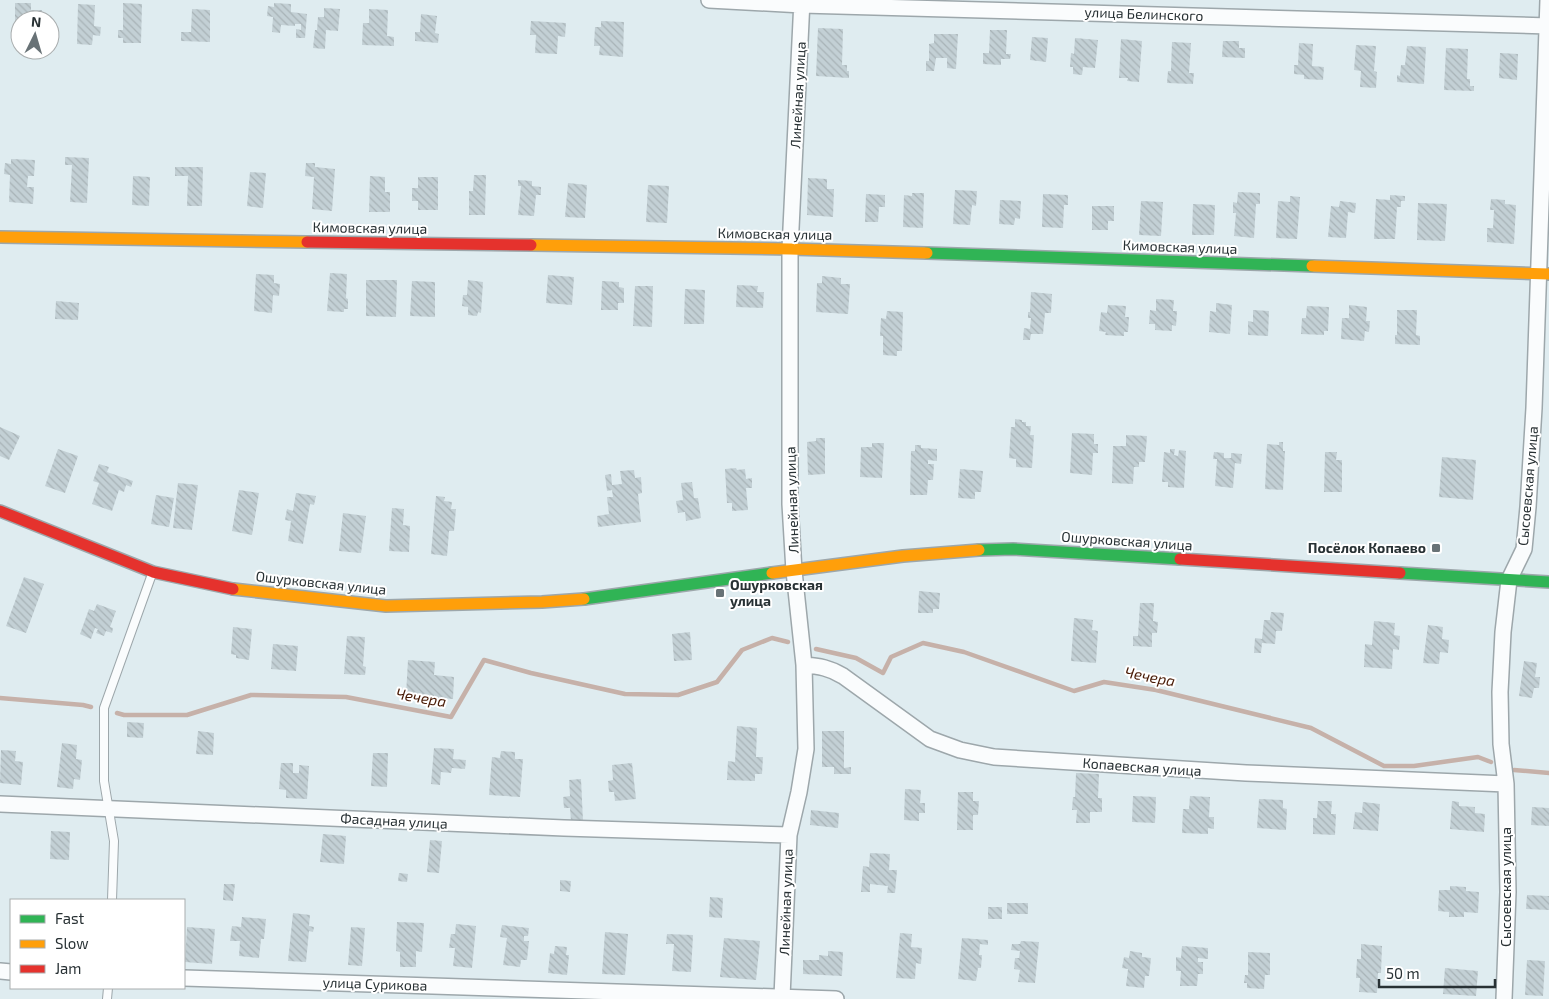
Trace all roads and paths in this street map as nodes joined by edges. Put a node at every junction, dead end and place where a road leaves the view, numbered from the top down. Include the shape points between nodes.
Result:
1 (709, 0) edge
2 (1548, 0) edge
3 (802, 2) edge
4 (1548, 26) edge
5 (0, 237) edge
6 (790, 249) junction
7 (1543, 274) edge
8 (0, 511) edge
9 (794, 571) junction
10 (153, 572) junction
11 (1509, 580) junction
12 (1549, 582) edge
13 (804, 665) junction
14 (1506, 784) junction
15 (0, 804) edge
16 (110, 808) junction
17 (789, 835) junction
18 (112, 899) edge
19 (185, 978) edge
20 (782, 998) junction
21 (836, 999) edge
22 (1504, 999) edge

1 - 3 street, улица Белинского
2 - 4 street, Сысоевская улица
3 - 4 street, улица Белинского
3 - 6 street, Линейная улица
4 - 7 street, Сысоевская улица
5 - 6 street, Кимовская улица
6 - 7 street, Кимовская улица
6 - 9 street, Линейная улица via 790,504
7 - 11 street, Сысоевская улица via 1524,549
8 - 10 street, Ошурковская улица
9 - 10 street, Ошурковская улица via 542,602 386,606 237,590
9 - 11 street, Ошурковская улица via 962,550 1013,549
9 - 13 street, Линейная улица
10 - 16 lane via 104,708 104,781
11 - 12 street, Ошурковская улица
11 - 14 street, Сысоевская улица via 1500,692
13 - 14 street, Копаевская улица via 831,669 843,676 930,739 994,757 1246,773
13 - 17 street, Линейная улица via 806,749
14 - 22 street, Сысоевская улица via 1508,892
15 - 16 street, Фасадная улица
16 - 17 street, Фасадная улица
16 - 18 lane via 114,841
17 - 20 street, Линейная улица
19 - 20 street, улица Сурикова
20 - 21 street, улица Сурикова

